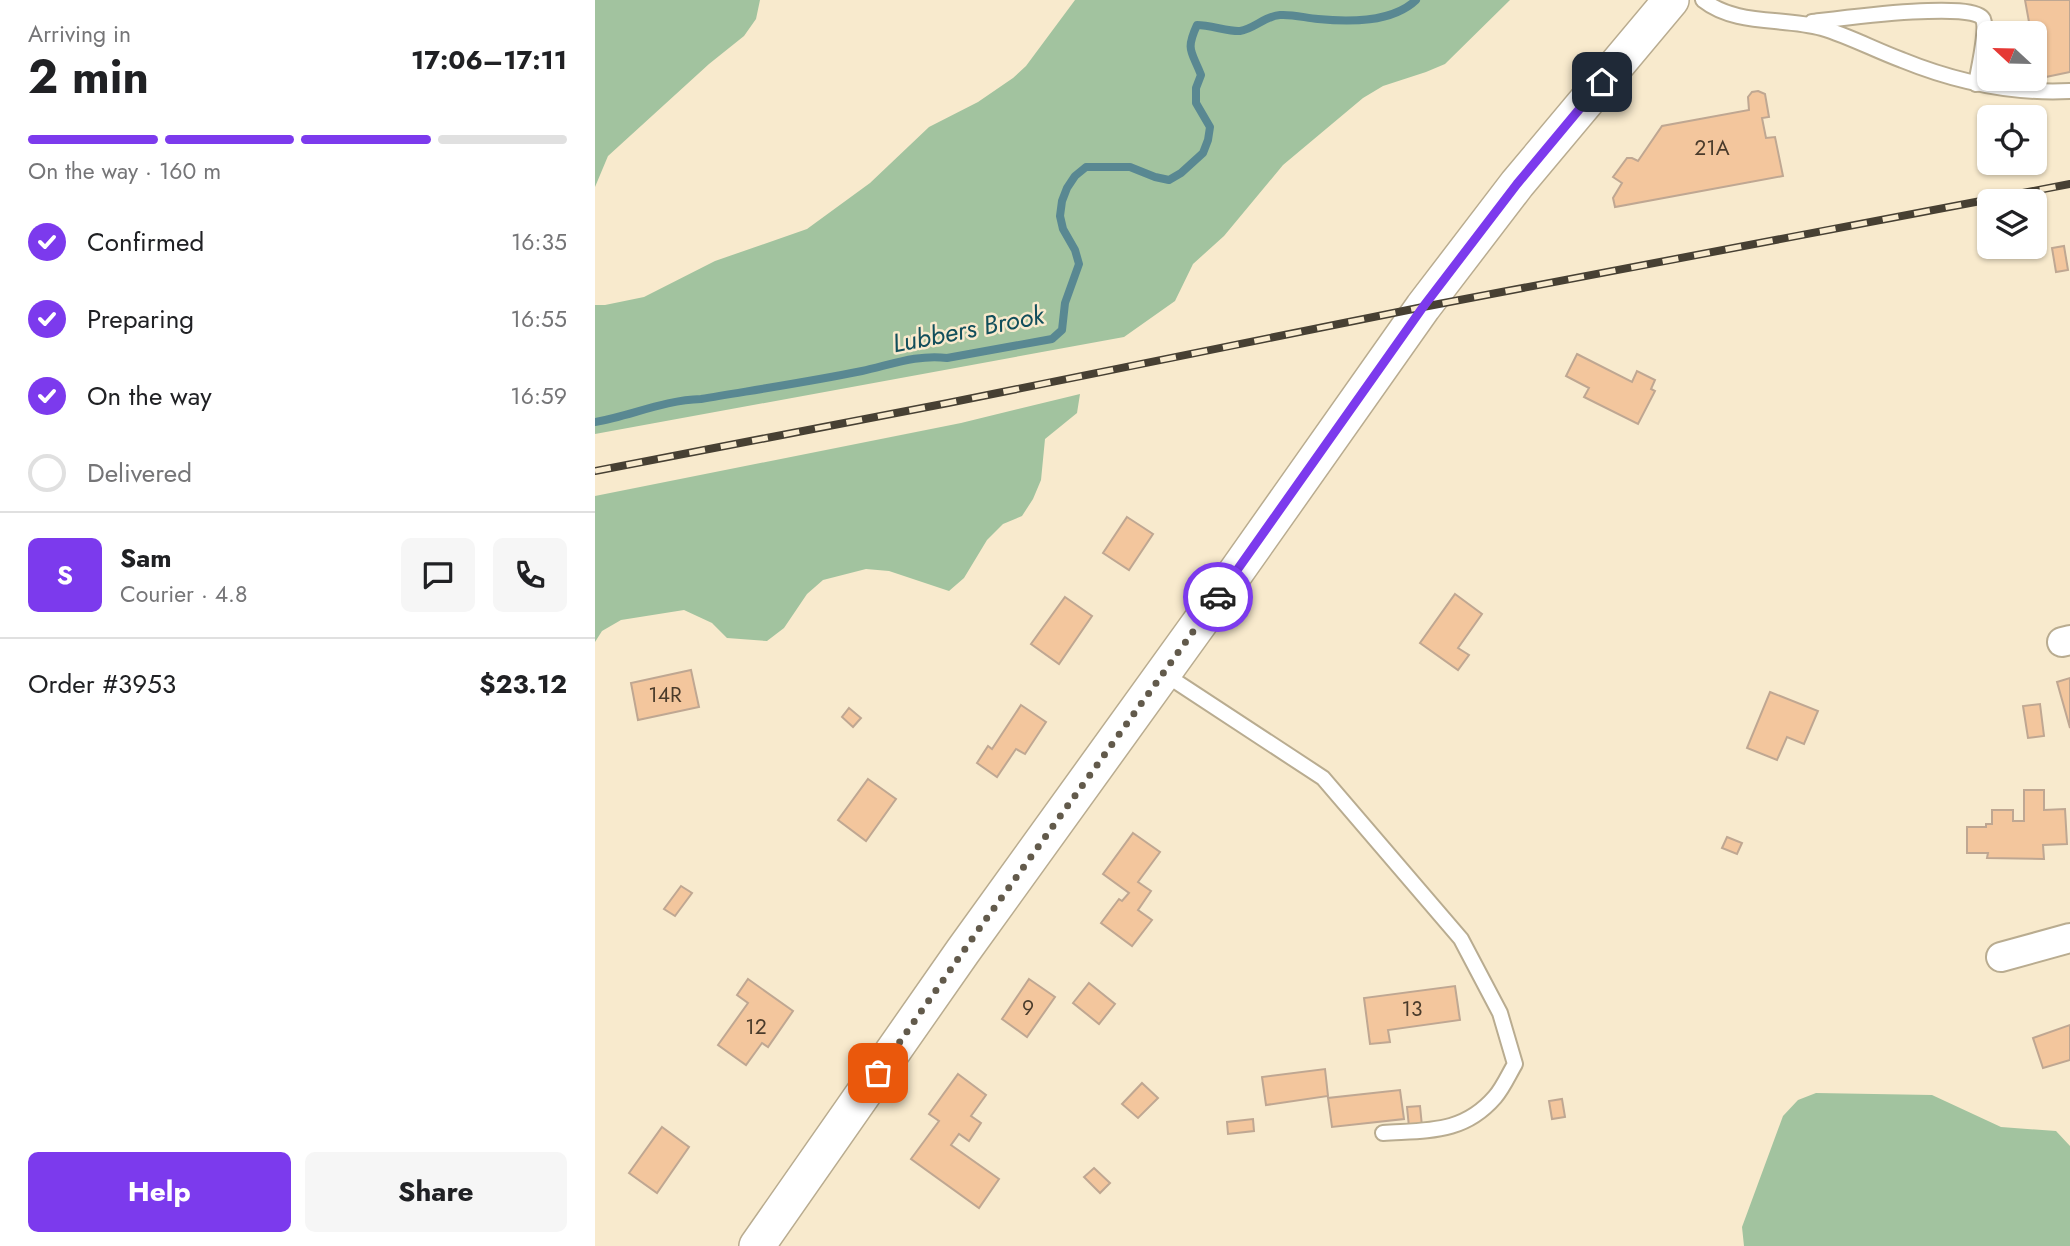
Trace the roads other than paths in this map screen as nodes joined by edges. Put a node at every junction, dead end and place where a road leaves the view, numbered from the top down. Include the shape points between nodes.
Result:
1 (1671, 0) edge
2 (1703, 0) edge
3 (1801, 24) junction
4 (1976, 84) junction
5 (2070, 91) edge
6 (1163, 673) junction
7 (2070, 938) edge
8 (2001, 957) dead end
9 (1383, 1133) dead end
10 (757, 1246) edge

1 - 6 street via 1517,184 1423,307
2 - 3 lane via 1729,14
3 - 4 lane
3 - 4 lane via 1926,9 1970,10 1983,18
4 - 5 lane via 2013,91
6 - 9 lane via 1323,778 1461,939 1500,1013 1515,1063 1496,1096 1475,1116 1446,1128
6 - 10 street
7 - 8 street

